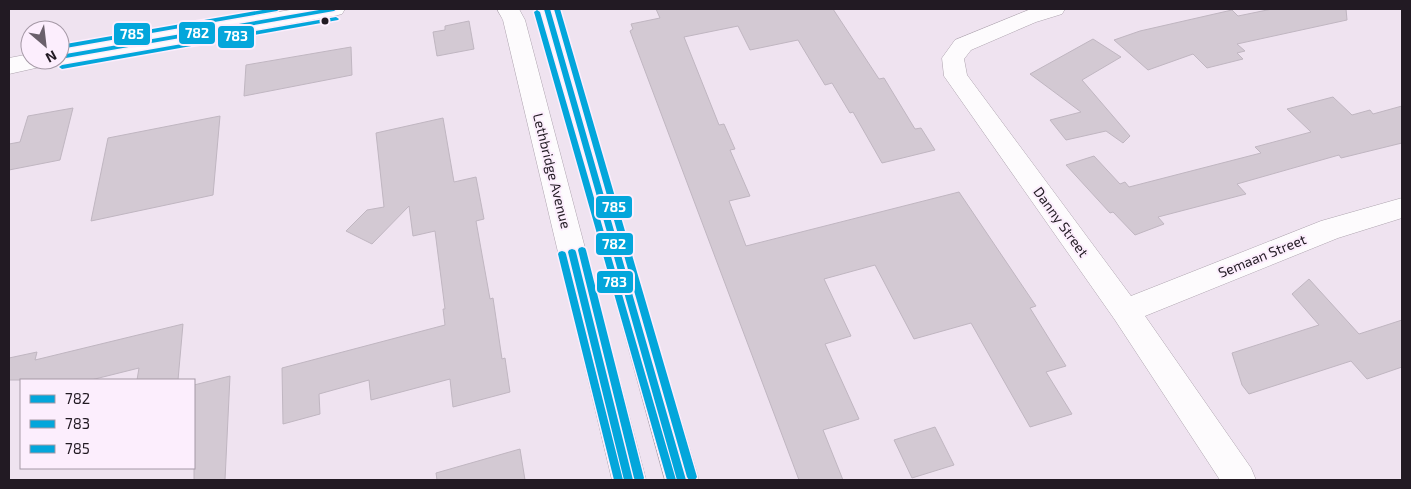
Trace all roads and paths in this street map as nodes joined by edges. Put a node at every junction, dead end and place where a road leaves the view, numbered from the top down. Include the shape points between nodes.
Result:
1 (334, 9) edge
2 (508, 9) edge
3 (547, 9) edge
4 (1054, 9) edge
5 (70, 55) edge
6 (1402, 208) edge
7 (1125, 311) junction
8 (629, 480) edge
9 (682, 480) edge
10 (1239, 480) edge

1 - 5 street
2 - 8 street, Lethbridge Avenue via 514,20
3 - 9 street
4 - 7 street, Danny Street via 962,45 952,58 956,76
6 - 7 street, Semaan Street via 1331,229
7 - 10 street, Danny Street

